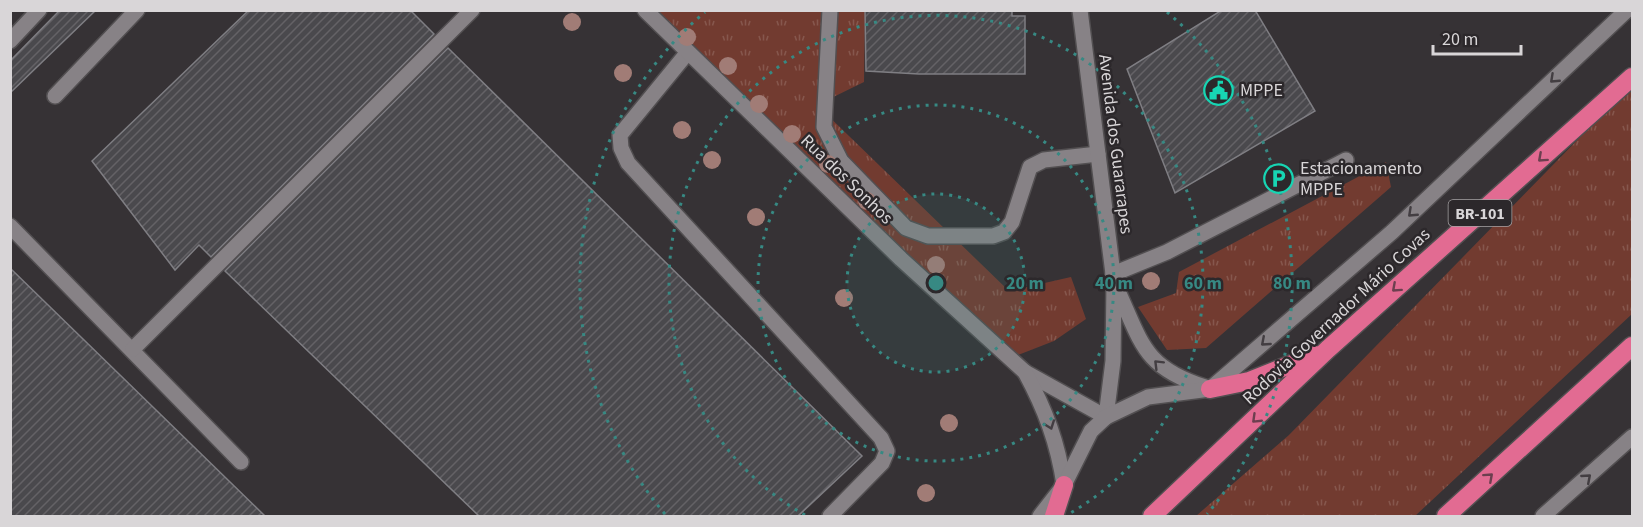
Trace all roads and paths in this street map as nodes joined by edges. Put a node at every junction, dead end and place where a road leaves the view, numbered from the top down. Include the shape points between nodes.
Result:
1 (39, 10) edge
2 (136, 10) edge
3 (472, 10) edge
4 (645, 10) edge
5 (830, 10) edge
6 (1080, 10) edge
7 (1627, 10) edge
8 (10, 41) edge
9 (688, 52) junction
10 (1632, 77) edge
11 (55, 96) dead end
12 (1098, 154) junction
13 (1346, 160) dead end
14 (10, 226) edge
15 (1113, 278) junction
16 (1632, 346) edge
17 (133, 349) junction
18 (1328, 349) junction
19 (1025, 372) junction
20 (1210, 389) junction
21 (1106, 417) junction
22 (1632, 436) edge
23 (241, 462) dead end
24 (1064, 485) junction
25 (830, 516) edge
26 (1040, 516) edge
27 (1054, 516) edge
28 (1152, 516) edge
29 (1446, 516) edge
30 (1543, 516) edge

1 - 8 main road
2 - 11 main road
3 - 17 main road
4 - 9 main road, Rua dos Sonhos
5 - 12 main road via 824,127 841,161 906,228 928,236 993,236 1004,232 1012,222 1030,167 1044,160
6 - 12 main road, Avenida dos Guararapes
7 -> 20 main road via 1392,232
9 - 19 main road, Rua dos Sonhos via 901,259
9 - 25 main road via 620,135 621,148 628,163 881,438 886,451 882,463
10 -> 18 highway, Rodovia Governador Mário Covas / BR-101
12 - 15 main road, Avenida dos Guararapes
13 - 15 main road
14 - 17 main road
20 -> 15 main road, Avenida dos Guararapes via 1181,379 1155,363
15 - 21 main road, Avenida dos Guararapes via 1113,361
29 -> 16 highway
17 - 23 main road
18 - 20 highway via 1249,381
18 -> 28 highway, Rodovia Governador Mário Covas / BR-101
19 - 21 main road, Rua dos Sonhos
19 -> 24 main road, Rua dos Sonhos via 1055,437
20 - 21 main road via 1148,397
21 - 24 main road via 1091,431
30 -> 22 main road
24 - 26 main road
24 - 27 highway

